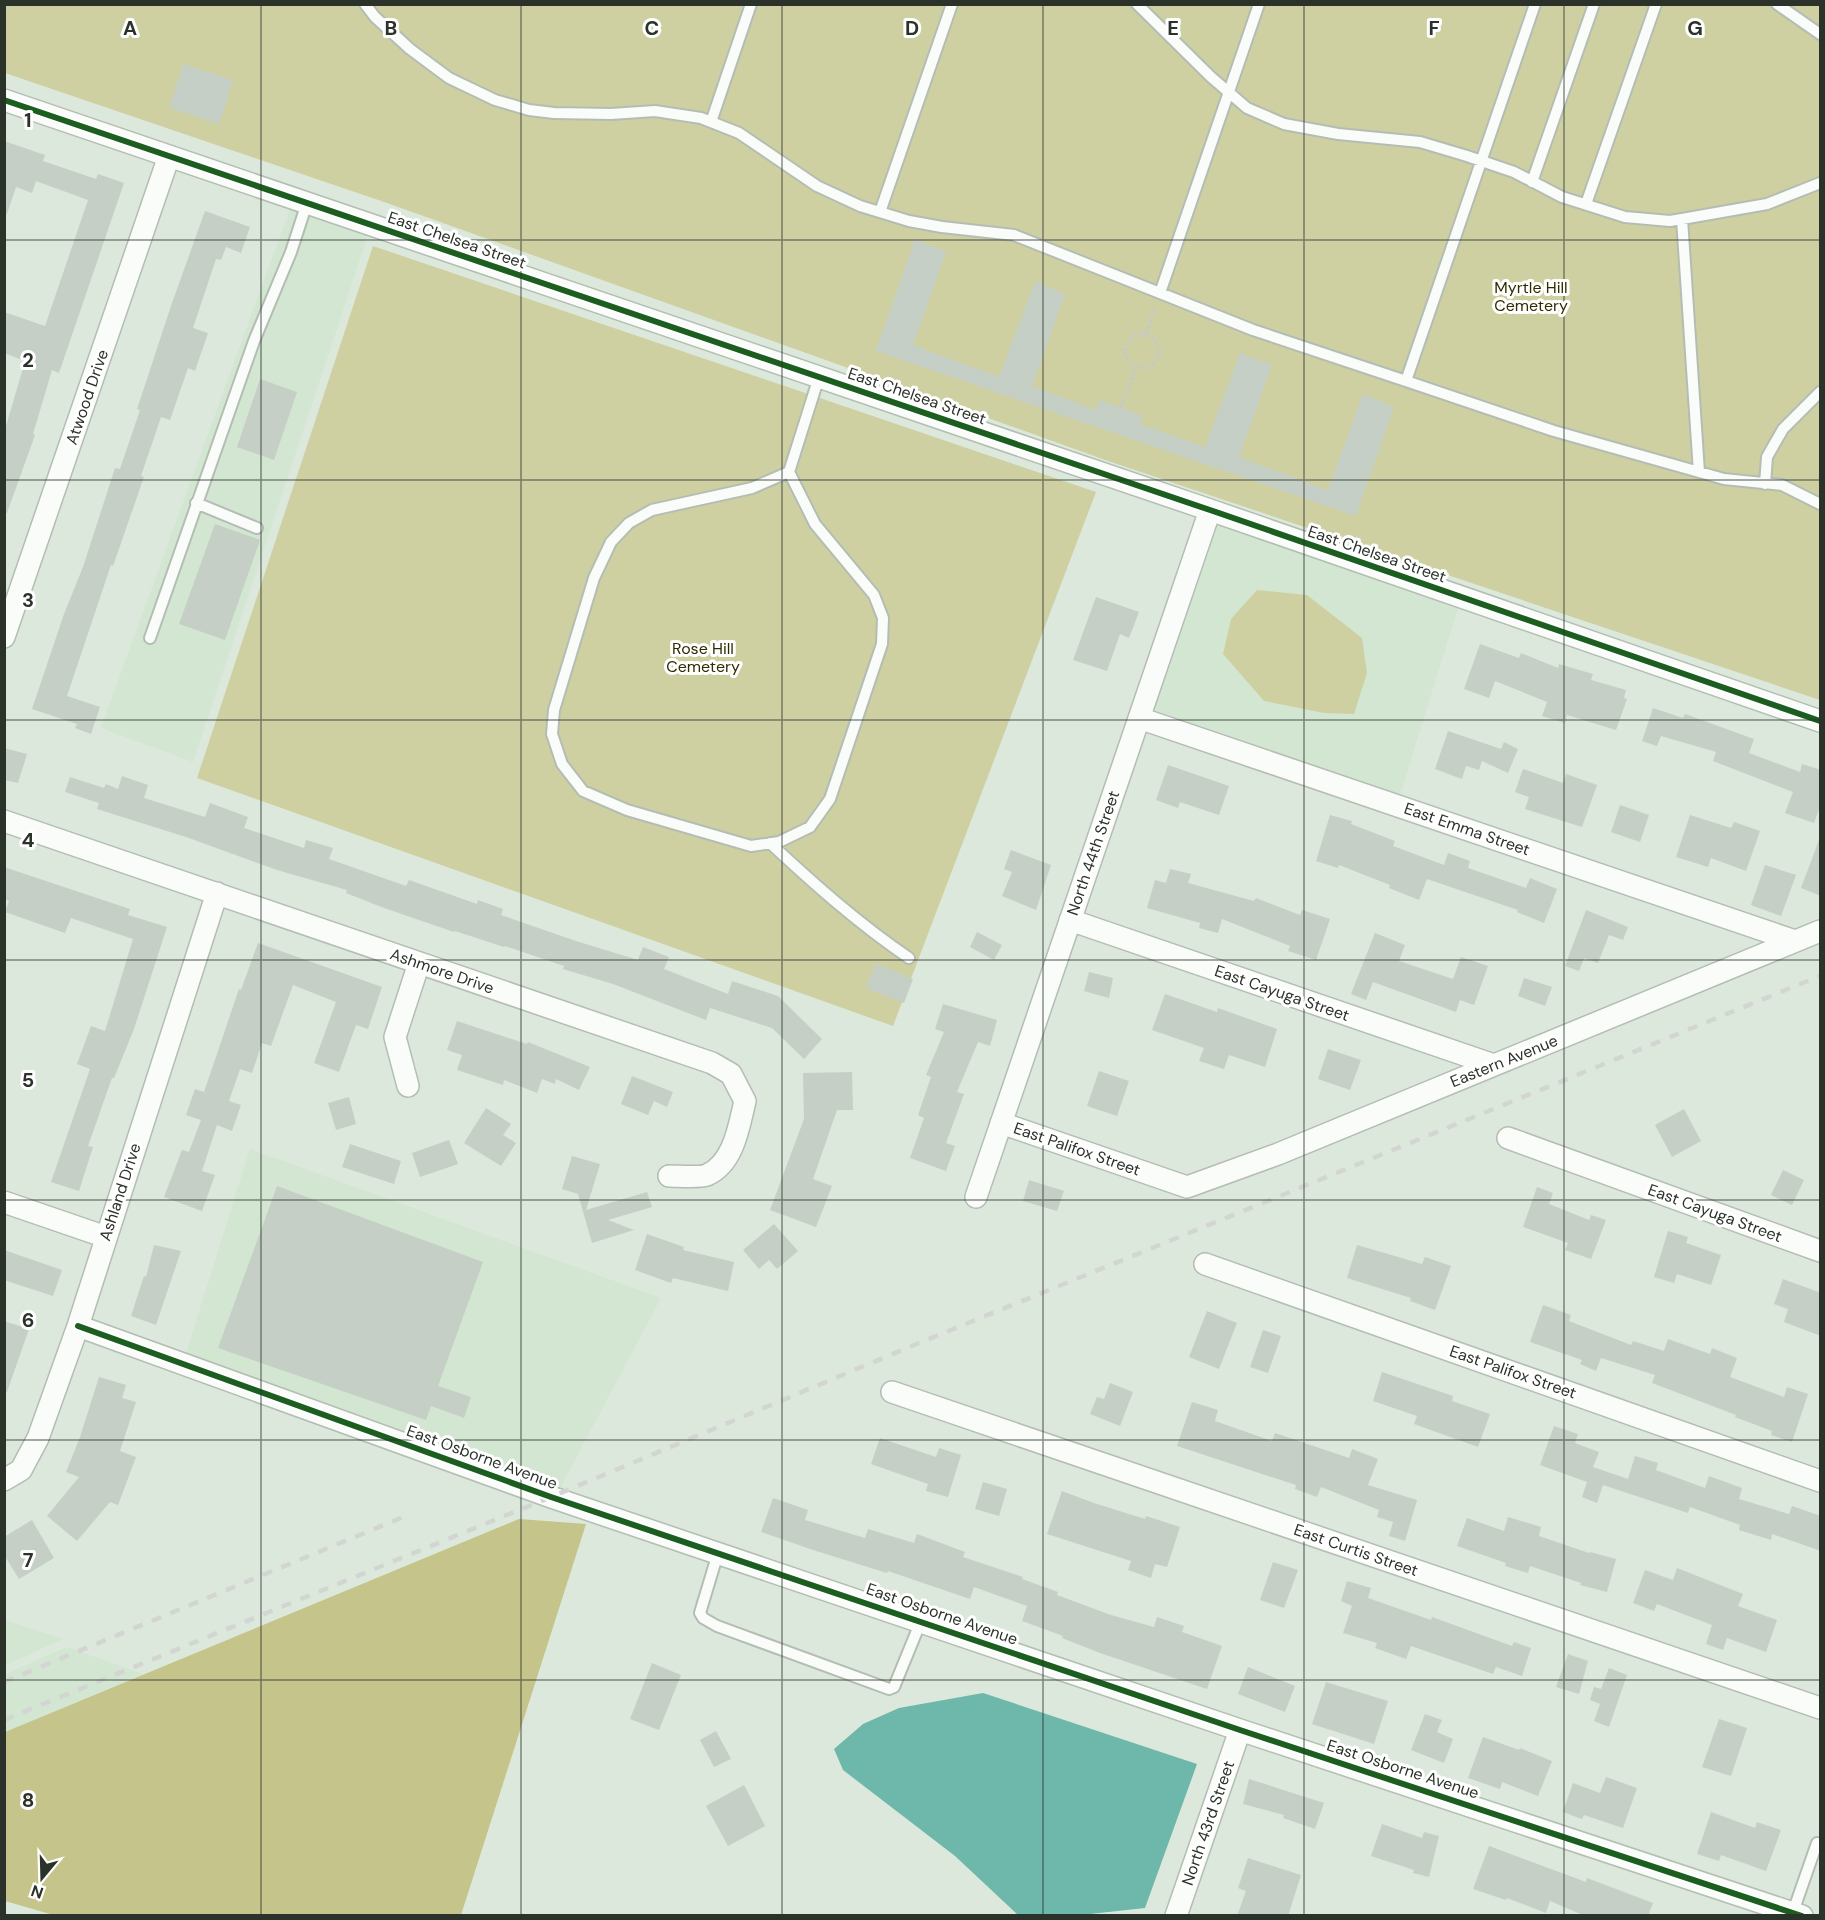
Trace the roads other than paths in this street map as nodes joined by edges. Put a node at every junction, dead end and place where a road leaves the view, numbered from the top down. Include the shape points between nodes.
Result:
1 (365, 4) edge
2 (751, 4) edge
3 (952, 4) edge
4 (1137, 4) edge
5 (1258, 4) edge
6 (1535, 4) edge
7 (1594, 4) edge
8 (1656, 4) edge
9 (1777, 4) edge
10 (1821, 34) edge
11 (1228, 92) junction
12 (4, 100) edge
13 (711, 122) junction
14 (169, 156) junction
15 (1481, 161) junction
16 (1532, 182) junction
17 (1821, 183) edge
18 (307, 203) junction
19 (1586, 204) junction
20 (880, 212) junction
21 (1682, 219) junction
22 (1160, 293) junction
23 (819, 377) junction
24 (1406, 381) junction
25 (1821, 392) edge
26 (789, 472) junction
27 (1699, 472) junction
28 (1765, 484) junction
29 (196, 503) junction
30 (1821, 504) edge
31 (1210, 510) junction
32 (257, 528) dead end
33 (4, 637) edge
34 (150, 638) dead end
35 (1139, 718) junction
36 (1821, 721) edge
37 (4, 821) edge
38 (770, 843) junction
39 (217, 893) junction
40 (1070, 920) junction
41 (1821, 931) edge
42 (1795, 941) junction
43 (909, 958) dead end
44 (419, 963) junction
45 (1494, 1065) junction
46 (408, 1086) dead end
47 (1001, 1123) junction
48 (1508, 1137) dead end
49 (669, 1176) dead end
50 (1187, 1187) joint
51 (976, 1197) dead end
52 (4, 1202) edge
53 (106, 1237) junction
54 (1821, 1251) edge
55 (1205, 1264) dead end
56 (78, 1326) junction
57 (892, 1392) dead end
58 (4, 1480) edge
59 (1821, 1481) edge
60 (718, 1553) junction
61 (921, 1621) junction
62 (1821, 1708) edge
63 (1240, 1730) junction
64 (1821, 1844) edge
65 (1797, 1914) edge
66 (1176, 1916) edge

1 - 13 lane via 410,49 449,78 495,100 554,113 655,111
2 - 13 lane
3 - 20 lane
4 - 11 lane
5 - 11 lane
6 - 15 lane
7 - 16 lane
8 - 19 lane
9 - 10 lane
11 - 15 lane via 1246,108 1284,124 1420,142
11 - 22 lane
12 - 14 street, East Chelsea Street
13 - 20 lane via 739,133 817,186
14 - 18 street, East Chelsea Street
14 - 33 street, Atwood Drive
15 - 16 lane
15 - 24 lane
16 - 19 lane
17 - 21 lane via 1767,204
18 - 23 street, East Chelsea Street
18 - 29 lane
19 - 21 lane via 1625,217 1670,222
20 - 22 lane via 942,227 1014,235
21 - 27 lane
22 - 24 lane via 1253,330
23 - 26 lane
23 - 31 street, East Chelsea Street
24 - 27 lane via 1554,431
25 - 28 lane via 1783,429 1767,457
26 - 38 lane via 815,524 874,595 883,618 882,644 830,799 810,827
26 - 38 lane via 752,488 652,510 629,523 611,542 594,578 570,655 554,710 552,734 562,764 583,791 627,810 751,846
27 - 28 lane
28 - 30 lane via 1782,485
29 - 32 lane
29 - 34 lane
31 - 35 street, North 44th Street
31 - 36 street, East Chelsea Street
35 - 40 street, North 44th Street
35 - 42 street, East Emma Street
37 - 39 street, Ashmore Drive
38 - 43 lane via 819,889
39 - 44 street, Ashmore Drive
39 - 53 street, Ashland Drive
40 - 45 street, East Cayuga Street
40 - 47 street, North 44th Street
41 - 42 street, Eastern Avenue
42 - 45 street, Eastern Avenue
44 - 46 street via 394,1037
44 - 49 street, Ashmore Drive via 712,1063 731,1074 745,1101 727,1158 706,1175
45 - 50 street, Eastern Avenue
47 - 50 street, East Palifox Street
47 - 51 street, North 44th Street
48 - 54 street, East Cayuga Street
52 - 53 street
53 - 56 street, Ashland Drive
55 - 59 street, East Palifox Street
56 - 58 street, Ashland Drive via 38,1438 21,1470
56 - 60 street, East Osborne Avenue via 551,1497
57 - 62 street, East Curtis Street
60 - 61 street, East Osborne Avenue
60 - 61 lane via 700,1613 703,1618 889,1689 894,1687
61 - 63 street, East Osborne Avenue
63 - 65 street, East Osborne Avenue
63 - 66 street, North 43rd Street
64 - 65 lane via 1817,1843

